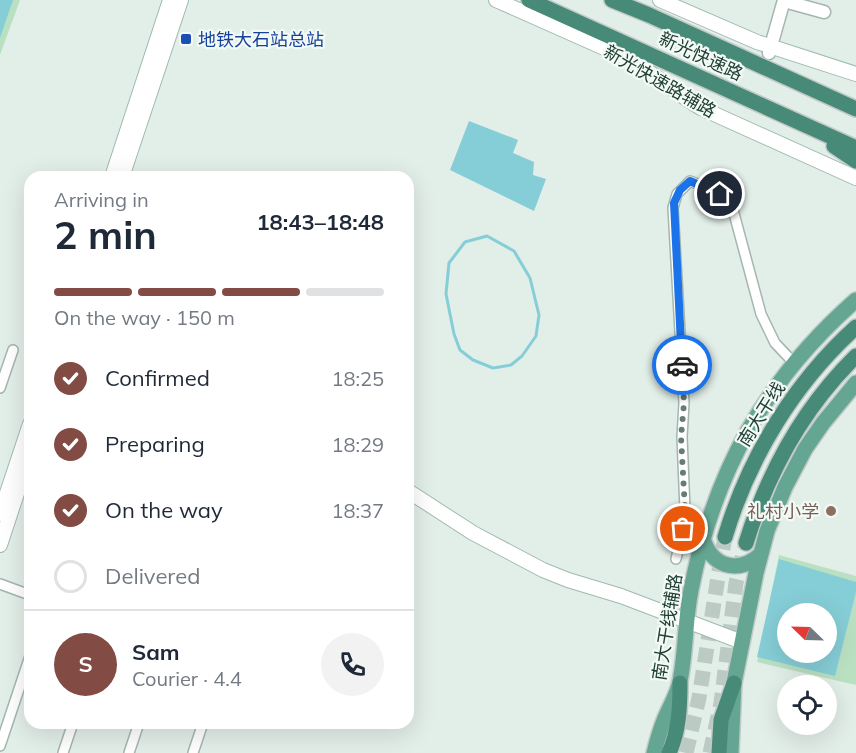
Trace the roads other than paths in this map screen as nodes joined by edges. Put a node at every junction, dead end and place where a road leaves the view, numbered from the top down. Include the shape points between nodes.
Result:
1 (496, 0) edge
2 (529, 0) edge
3 (612, 0) edge
4 (660, 0) edge
5 (784, 0) edge
6 (176, 1) edge
7 (824, 12) dead end
8 (769, 53) dead end
9 (856, 74) edge
10 (853, 107) edge
11 (794, 120) junction
12 (856, 148) edge
13 (856, 160) edge
14 (114, 171) edge
15 (123, 171) edge
16 (123, 171) edge
17 (856, 178) edge
18 (856, 300) edge
19 (856, 327) edge
20 (12, 350) dead end
21 (856, 356) edge
22 (794, 363) junction
23 (856, 384) edge
24 (0, 388) edge
25 (24, 442) edge
26 (24, 469) edge
27 (24, 471) edge
28 (414, 495) edge
29 (0, 514) edge
30 (725, 537) tunnel mouth
31 (0, 538) edge
32 (703, 538) junction
33 (746, 543) tunnel mouth
34 (0, 545) edge
35 (760, 555) junction
36 (676, 559) dead end
37 (0, 584) edge
38 (24, 593) edge
39 (687, 621) junction
40 (742, 642) junction
41 (24, 674) edge
42 (680, 682) junction
43 (734, 683) junction
44 (721, 720) junction
45 (72, 729) edge
46 (137, 729) edge
47 (201, 729) edge
48 (0, 746) edge
49 (673, 749) edge
50 (63, 753) edge
51 (129, 753) edge
52 (193, 753) edge
53 (654, 753) edge
54 (711, 753) edge
55 (719, 753) edge
56 (731, 753) edge

1 - 17 main road, 新光快速路辅路 via 628,59 701,108
2 - 11 highway, 新光快速路
3 - 10 highway, 新光快速路
4 - 9 main road via 757,42
5 - 7 street
5 - 8 street
6 - 14 main road
6 - 15 street
6 - 16 main road
11 - 12 highway, 新光快速路
11 - 13 highway
18 - 22 main road, 南大干线辅路
19 - 30 highway, 南大干线 via 814,370 771,430 752,466
20 - 24 street
21 - 33 highway via 820,396 789,442 766,485
22 - 32 main road, 南大干线辅路 via 746,432 720,487
22 - 36 street via 775,343 762,314 732,206 720,194 690,181 677,194 673,208 684,403 681,437 685,510
23 - 35 main road via 799,459
25 - 29 main road
26 - 31 main road
27 - 34 main road
28 - 39 main road via 543,570
32 - 35 main road via 712,557 725,564 740,565
32 - 39 main road, 南大干线辅路
35 - 40 main road
37 - 38 street
39 - 40 main road
39 - 42 main road, 南大干线辅路
40 - 43 main road
41 - 48 street
42 - 49 highway
42 - 53 main road, 南大干线辅路
43 - 44 highway
43 - 56 main road
44 - 54 main road
44 - 55 highway
45 - 50 street
46 - 51 street
47 - 52 street

